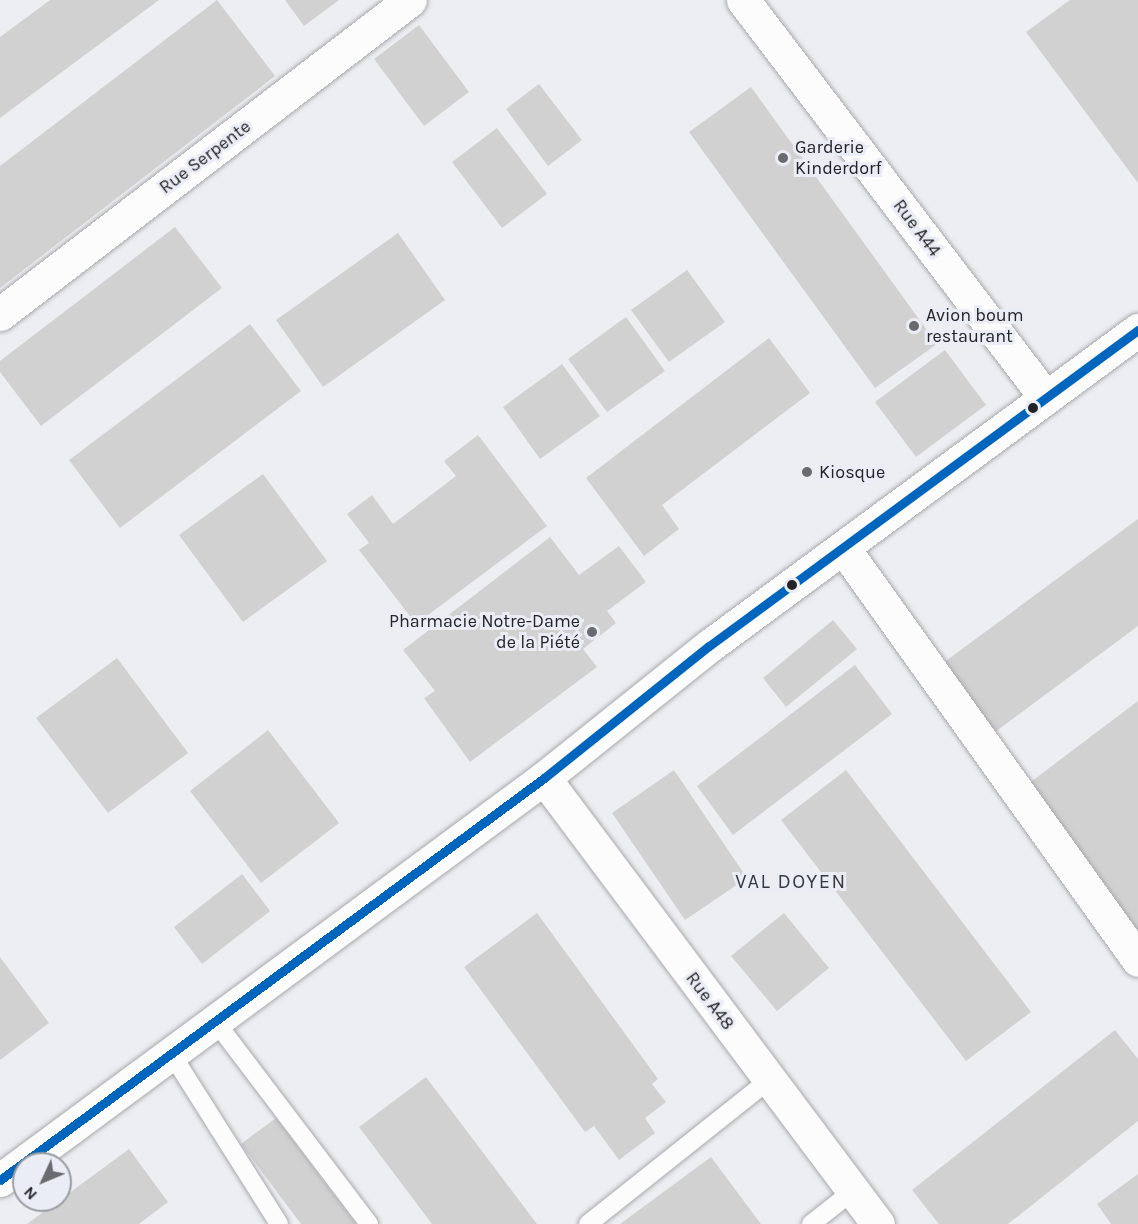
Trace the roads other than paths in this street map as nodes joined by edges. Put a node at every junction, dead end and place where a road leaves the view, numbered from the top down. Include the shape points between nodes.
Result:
1 (410, 0) edge
2 (743, 0) edge
3 (0, 314) edge
4 (1138, 330) edge
5 (1046, 398) junction
6 (844, 549) junction
7 (544, 778) junction
8 (1138, 960) edge
9 (215, 1021) junction
10 (171, 1053) junction
11 (769, 1080) junction
12 (0, 1180) edge
13 (853, 1191) junction
14 (279, 1224) edge
15 (369, 1224) edge
16 (588, 1224) edge
17 (811, 1224) edge
18 (878, 1224) edge

1 - 3 street, Rue Serpente
2 - 5 street, Rue A44
4 - 5 street
5 - 6 street
6 - 7 street via 709,646
6 - 8 street
7 - 9 street
7 - 11 street, Rue A48
9 - 10 street
9 - 15 lane
10 - 12 street
10 - 14 lane
11 - 13 street, Rue A48
11 - 16 lane
13 - 17 lane
13 - 18 street, Rue A48

